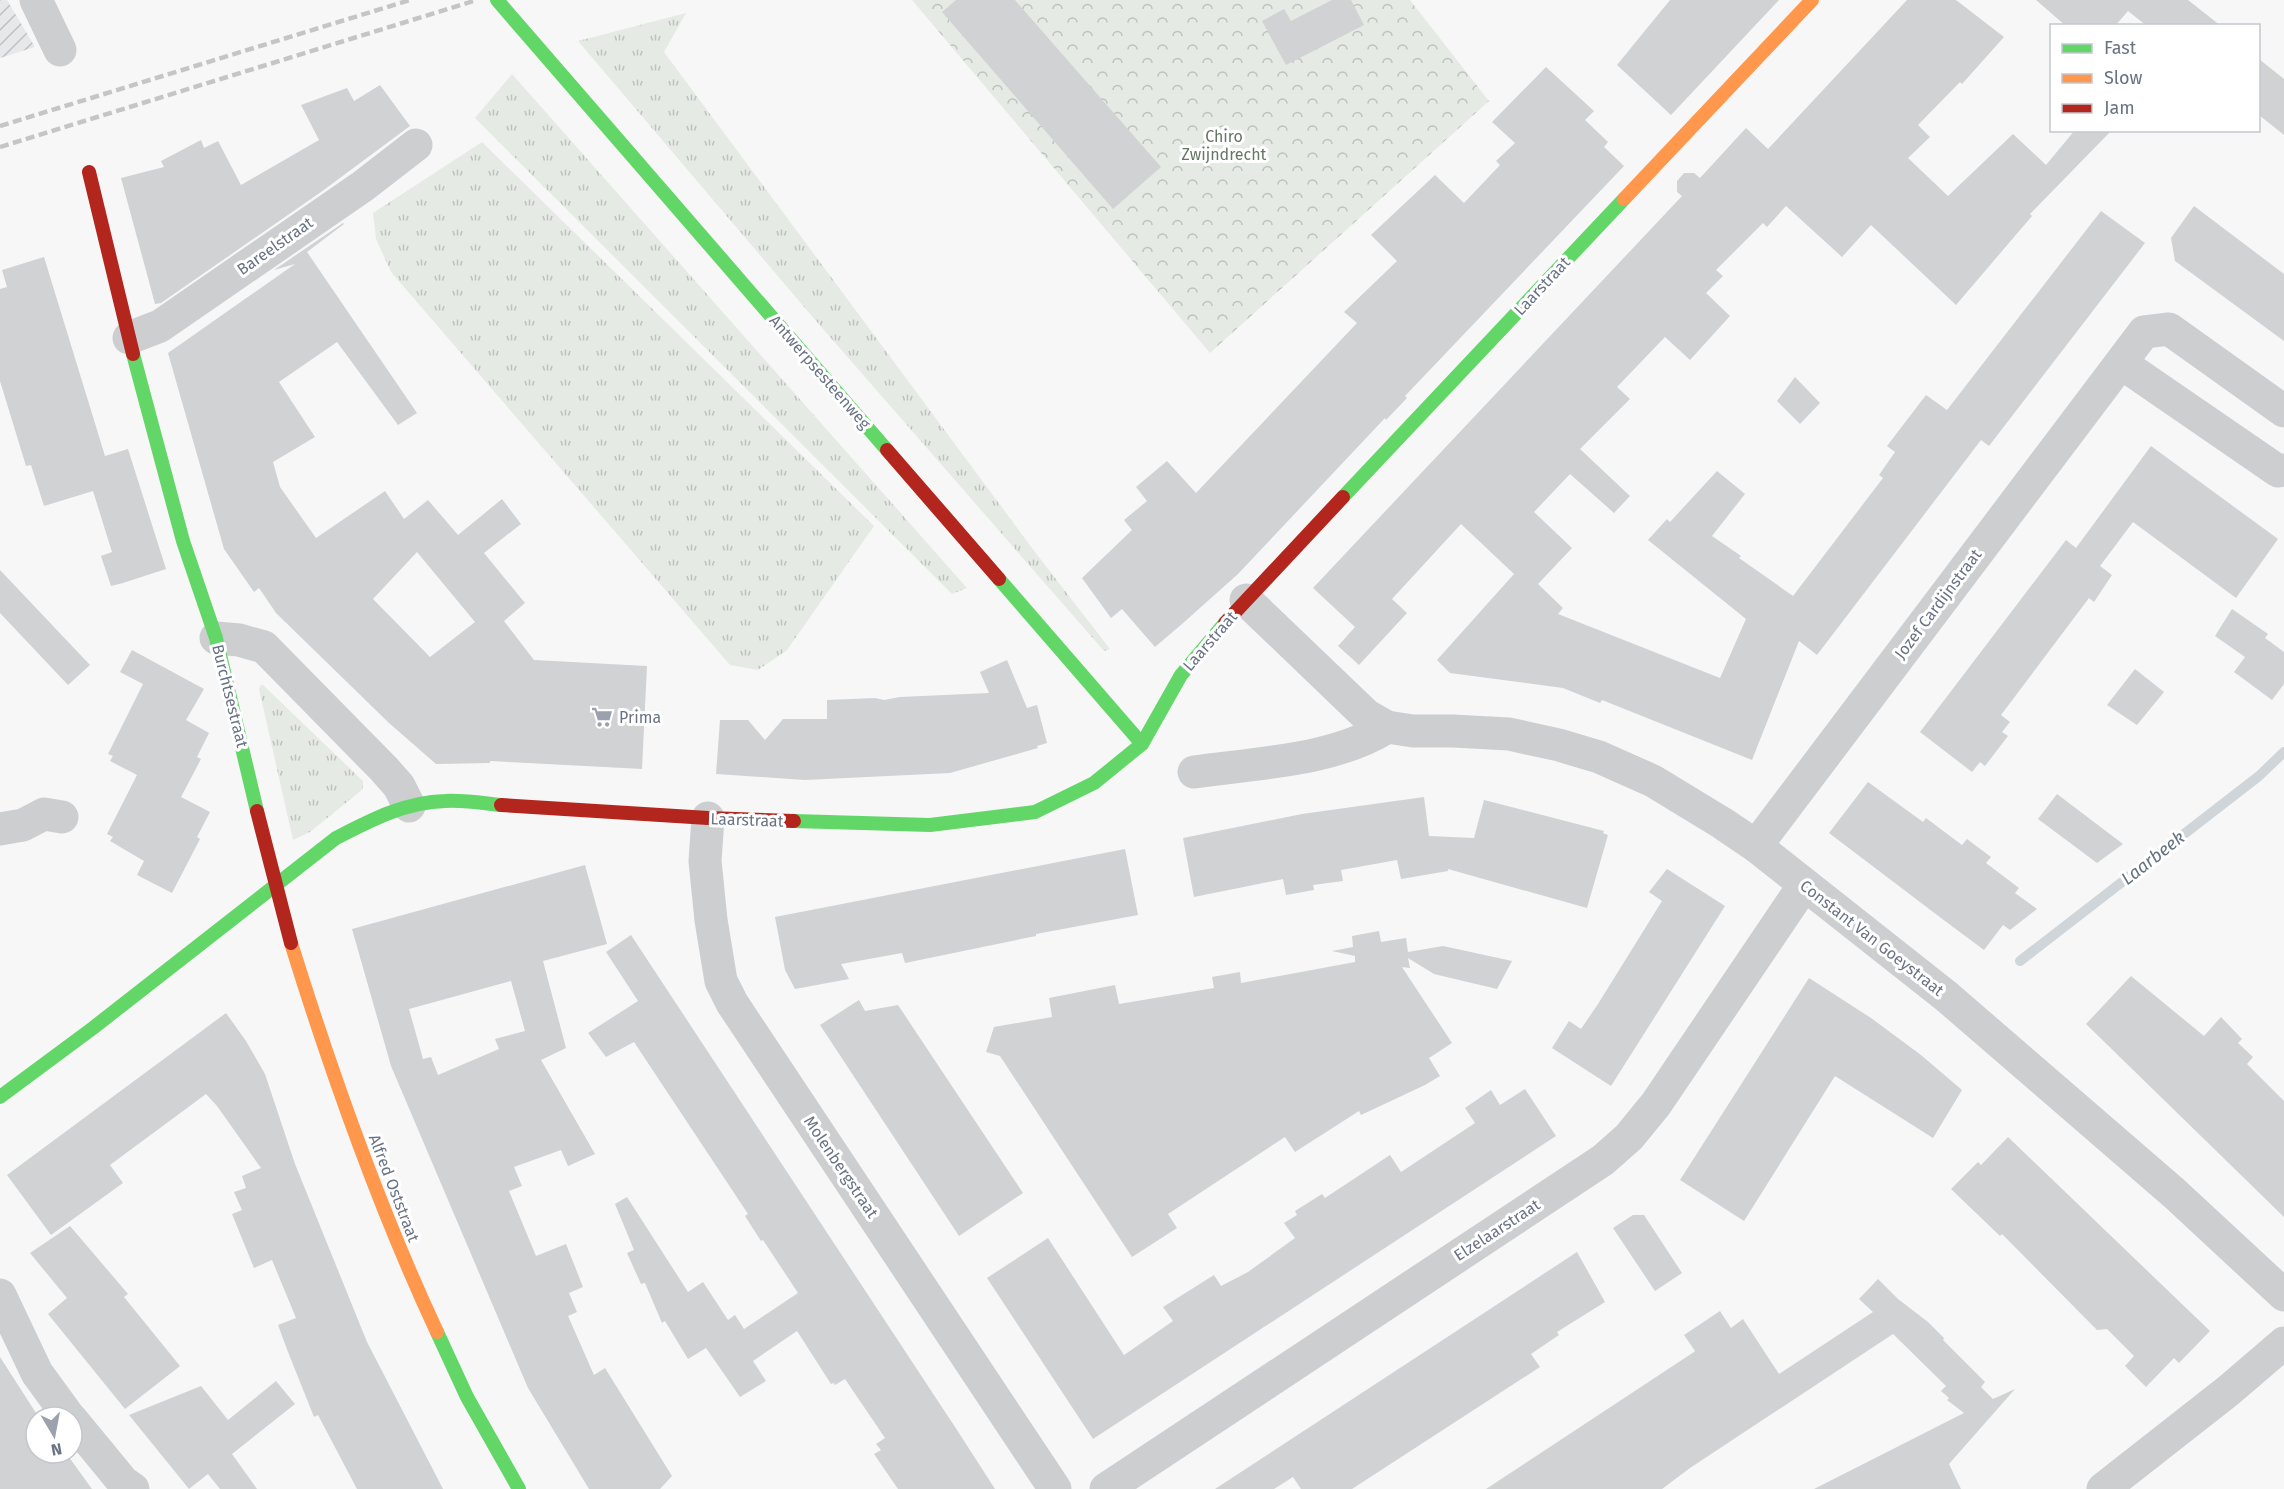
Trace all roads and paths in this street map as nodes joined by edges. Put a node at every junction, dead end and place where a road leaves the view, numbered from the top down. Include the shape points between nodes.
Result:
1 (36, 0) edge
2 (497, 0) edge
3 (1812, 0) edge
4 (60, 50) dead end
5 (416, 145) dead end
6 (89, 172) dead end
7 (129, 338) junction
8 (2121, 363) junction
9 (2284, 411) edge
10 (2284, 470) edge
11 (1246, 600) junction
12 (216, 639) junction
13 (1386, 727) junction
14 (1142, 744) junction
15 (1194, 772) dead end
16 (409, 806) junction
17 (62, 817) dead end
18 (708, 818) junction
19 (0, 829) edge
20 (1756, 846) junction
21 (276, 885) junction
22 (1804, 885) junction
23 (0, 1097) edge
24 (0, 1295) edge
25 (2284, 1295) edge
26 (2284, 1343) edge
27 (61, 1405) edge
28 (84, 1435) edge
29 (133, 1489) edge
30 (519, 1489) edge
31 (1055, 1489) edge
32 (1106, 1489) edge
33 (2103, 1489) edge

1 - 4 street
2 - 14 street, Antwerpsesteenweg
3 - 11 street, Laarstraat
5 - 7 street, Bareelstraat via 160,326
6 - 7 street, Burchtsestraat
7 - 12 street, Burchtsestraat via 183,542
8 - 9 street, Jozef Cardijnstraat via 2144,332 2169,330
8 - 10 street via 2278,471
8 - 20 street, Jozef Cardijnstraat
11 - 13 street, Constant Van Goeystraat via 1366,715
11 - 14 street, Laarstraat via 1181,675
12 - 16 street via 264,647 384,769
12 - 21 street, Burchtsestraat
13 - 15 street via 1350,746 1308,756
13 - 20 street, Constant Van Goeystraat via 1509,734 1599,757 1653,781
14 - 18 street, Laarstraat via 1094,783 1035,812 930,825
16 - 18 street, Laarstraat via 445,801
16 - 21 street, Laarstraat via 378,816 336,838
17 - 19 street via 44,814 22,825
18 - 31 street, Molenbergstraat via 705,861 711,920 721,981 732,1003
20 - 22 street, Constant Van Goeystraat
21 - 23 street
21 - 30 street, Alfred Oststraat via 324,1050 384,1211 467,1397
22 - 25 street, Constant Van Goeystraat via 1946,996
22 - 32 street, Elzelaarstraat via 1656,1104 1629,1137 1603,1160
24 - 27 street via 37,1373
26 - 33 street
28 - 29 street

